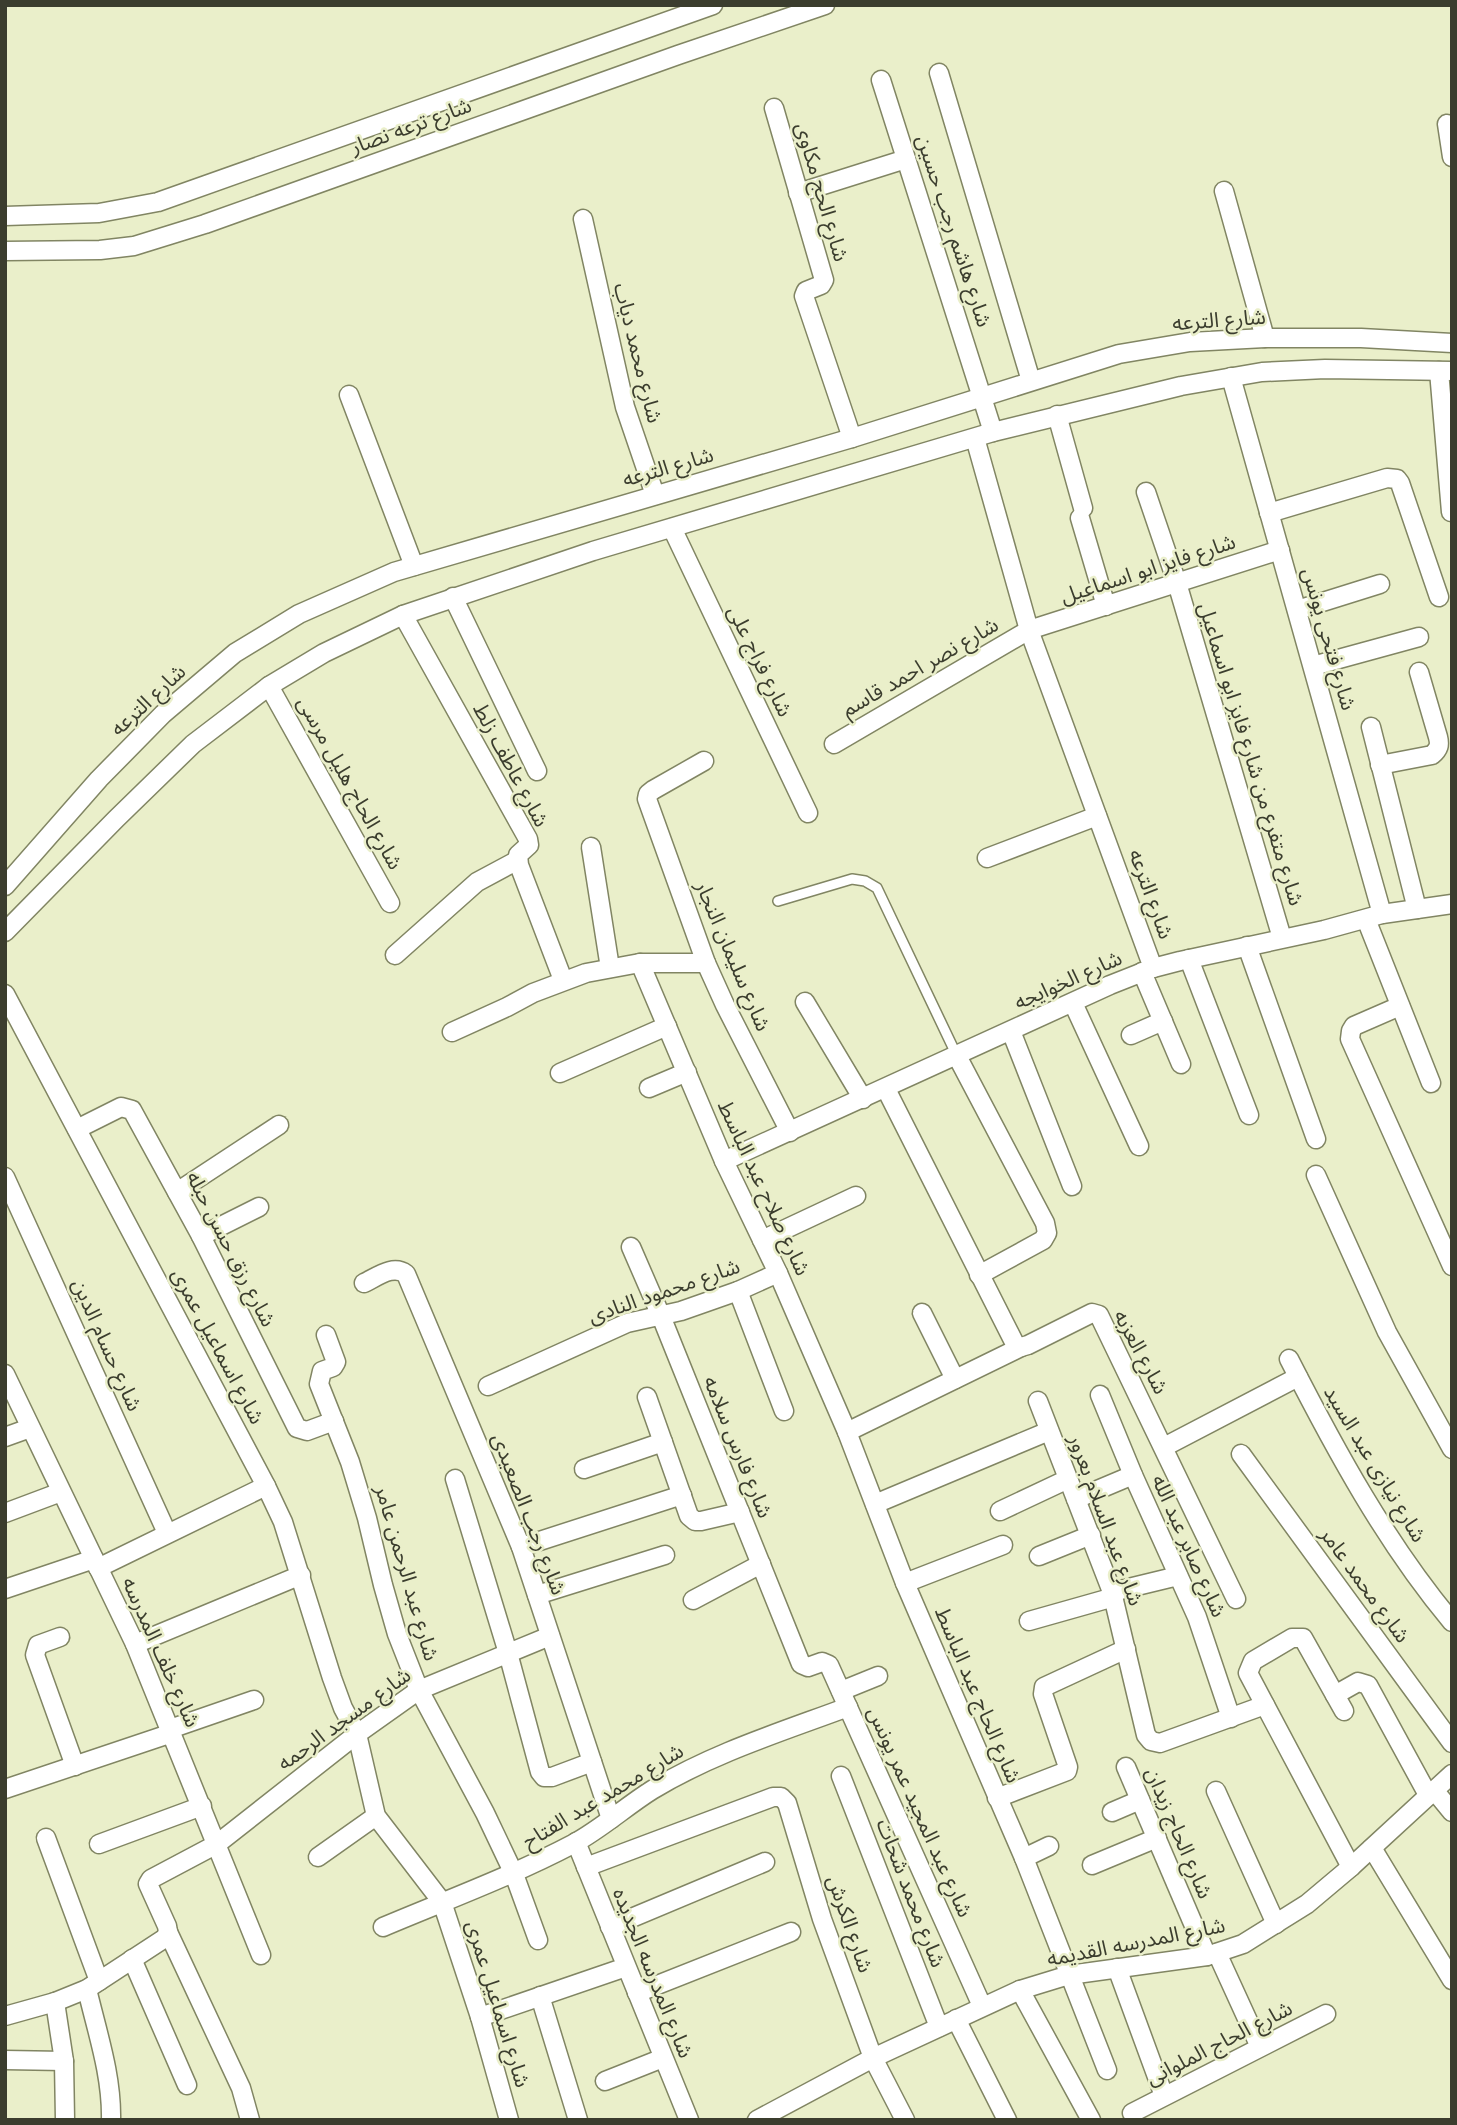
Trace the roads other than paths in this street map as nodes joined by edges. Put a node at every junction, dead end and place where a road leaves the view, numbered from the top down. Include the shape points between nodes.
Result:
1 (713, 5) edge
2 (825, 5) edge
3 (939, 74) dead end
4 (881, 80) dead end
5 (774, 108) dead end
6 (1447, 124) dead end
7 (1452, 157) edge
8 (906, 159) junction
9 (1224, 191) dead end
10 (799, 193) junction
11 (5, 216) edge
12 (583, 219) dead end
13 (5, 251) edge
14 (1265, 338) junction
15 (1452, 343) edge
16 (1446, 371) edge
17 (1231, 377) junction
18 (1031, 381) junction
19 (348, 395) dead end
20 (983, 395) junction
21 (1057, 415) junction
22 (993, 432) junction
23 (852, 438) junction
24 (975, 438) junction
25 (1146, 492) dead end
26 (655, 495) junction
27 (1451, 512) edge
28 (1269, 513) junction
29 (672, 528) junction
30 (1280, 550) junction
31 (414, 566) junction
32 (1177, 583) junction
33 (1380, 584) dead end
34 (453, 597) junction
35 (1439, 597) dead end
36 (1106, 606) junction
37 (1297, 610) junction
38 (402, 615) junction
39 (1029, 630) junction
40 (1419, 637) dead end
41 (1313, 666) junction
42 (1419, 671) dead end
43 (270, 685) junction
44 (1371, 727) dead end
45 (834, 744) dead end
46 (704, 761) dead end
47 (1380, 765) junction
48 (537, 771) dead end
49 (808, 813) dead end
50 (1097, 816) junction
51 (591, 847) dead end
52 (987, 858) dead end
53 (517, 860) junction
54 (5, 886) edge
55 (778, 901) dead end
56 (390, 903) dead end
57 (1452, 905) edge
58 (1417, 909) junction
59 (1374, 917) junction
60 (5, 933) edge
61 (1282, 938) junction
62 (1247, 946) junction
63 (395, 955) dead end
64 (1189, 958) junction
65 (640, 963) junction
66 (706, 963) junction
67 (610, 968) junction
68 (1148, 970) junction
69 (563, 980) junction
70 (5, 994) edge
71 (805, 1002) dead end
72 (1073, 1003) junction
73 (1400, 1006) junction
74 (1163, 1021) junction
75 (667, 1026) junction
76 (1011, 1031) junction
77 (452, 1032) dead end
78 (1131, 1035) dead end
79 (957, 1056) junction
80 (1181, 1064) dead end
81 (687, 1072) junction
82 (561, 1073) dead end
83 (1431, 1083) dead end
84 (649, 1088) dead end
85 (886, 1089) junction
86 (863, 1099) junction
87 (1249, 1115) dead end
88 (279, 1125) dead end
89 (77, 1129) junction
90 (790, 1132) junction
91 (1316, 1139) dead end
92 (1139, 1146) dead end
93 (724, 1161) junction
94 (1316, 1175) dead end
95 (5, 1177) edge
96 (1072, 1186) dead end
97 (177, 1192) junction
98 (856, 1196) dead end
99 (259, 1207) dead end
100 (201, 1236) junction
101 (762, 1240) junction
102 (631, 1247) dead end
103 (1452, 1266) edge
104 (778, 1273) junction
105 (979, 1275) junction
106 (364, 1283) dead end
107 (738, 1291) junction
108 (922, 1313) dead end
109 (661, 1315) junction
110 (326, 1335) dead end
111 (1021, 1347) junction
112 (1289, 1359) dead end
113 (5, 1374) edge
114 (1298, 1377) junction
115 (955, 1379) junction
116 (488, 1386) dead end
117 (1100, 1395) dead end
118 (647, 1397) dead end
119 (1038, 1401) dead end
120 (785, 1411) dead end
121 (334, 1421) junction
122 (30, 1428) junction
123 (1049, 1431) junction
124 (847, 1432) junction
125 (5, 1437) edge
126 (663, 1442) junction
127 (1164, 1447) junction
128 (1452, 1449) edge
129 (1241, 1454) dead end
130 (584, 1468) dead end
131 (1133, 1475) junction
132 (455, 1479) dead end
133 (1068, 1479) junction
134 (267, 1486) junction
135 (61, 1492) junction
136 (682, 1495) junction
137 (1076, 1499) junction
138 (875, 1504) junction
139 (1000, 1511) dead end
140 (740, 1512) junction
141 (5, 1514) edge
142 (167, 1533) junction
143 (1091, 1535) junction
144 (1003, 1545) dead end
145 (521, 1548) junction
146 (665, 1555) dead end
147 (1039, 1556) dead end
148 (96, 1564) junction
149 (761, 1564) junction
150 (301, 1575) junction
151 (1178, 1576) junction
152 (905, 1583) junction
153 (5, 1589) edge
154 (1113, 1594) junction
155 (537, 1595) junction
156 (1236, 1599) dead end
157 (693, 1600) dead end
158 (1030, 1621) dead end
159 (1452, 1622) edge
160 (60, 1636) dead end
161 (550, 1636) junction
162 (135, 1644) junction
163 (1126, 1648) junction
164 (508, 1653) junction
165 (801, 1664) joint
166 (878, 1676) dead end
167 (419, 1690) junction
168 (844, 1699) junction
169 (254, 1700) dead end
170 (1265, 1705) junction
171 (1231, 1718) junction
172 (171, 1731) junction
173 (357, 1734) junction
174 (1452, 1743) edge
175 (592, 1762) junction
176 (75, 1766) junction
177 (1126, 1767) dead end
178 (1452, 1774) edge
179 (841, 1776) dead end
180 (5, 1789) edge
181 (1216, 1791) dead end
182 (1431, 1793) junction
183 (997, 1798) junction
184 (1140, 1800) junction
185 (202, 1807) junction
186 (1112, 1812) dead end
187 (1452, 1812) edge
188 (376, 1816) junction
189 (611, 1819) junction
190 (46, 1838) dead end
191 (1157, 1838) junction
192 (576, 1842) junction
193 (99, 1844) dead end
194 (217, 1844) junction
195 (1049, 1846) dead end
196 (1372, 1848) junction
197 (318, 1857) dead end
198 (1024, 1858) junction
199 (765, 1862) dead end
200 (1092, 1865) dead end
201 (586, 1867) junction
202 (1351, 1867) junction
203 (514, 1874) junction
204 (442, 1902) junction
205 (1276, 1924) junction
206 (383, 1927) dead end
207 (610, 1927) junction
208 (168, 1932) junction
209 (791, 1932) dead end
210 (538, 1940) dead end
211 (261, 1955) dead end
212 (1212, 1955) junction
213 (132, 1959) junction
214 (626, 1967) junction
215 (1117, 1968) junction
216 (1069, 1975) junction
217 (1452, 1980) edge
218 (93, 1985) junction
219 (1020, 1990) junction
220 (637, 1993) junction
221 (540, 1996) junction
222 (55, 2002) junction
223 (982, 2006) junction
224 (1326, 2014) dead end
225 (5, 2016) edge
226 (480, 2017) junction
227 (956, 2019) junction
228 (939, 2027) junction
229 (1260, 2047) junction
230 (663, 2058) junction
231 (873, 2058) junction
232 (5, 2060) edge
233 (64, 2061) junction
234 (1107, 2070) dead end
235 (605, 2081) dead end
236 (187, 2085) dead end
237 (1164, 2096) junction
238 (1132, 2113) dead end
239 (65, 2120) edge
240 (111, 2120) edge
241 (250, 2120) edge
242 (509, 2120) edge
243 (578, 2120) edge
244 (689, 2120) edge
245 (757, 2120) edge
246 (905, 2120) edge
247 (1007, 2120) edge
248 (1091, 2120) edge

1 - 11 street, شارع ترعه نصار via 158,202 99,213
2 - 13 street, شارع ترعه نصار via 146,242 100,250
3 - 18 street
4 - 8 street, شارع هاشم رجب حسين
5 - 10 street, شارع الحج مكاوى
6 - 7 street
8 - 10 street
8 - 20 street, شارع هاشم رجب حسين
9 - 14 street
10 - 23 street, شارع الحج مكاوى via 824,280 804,296
12 - 26 street, شارع محمد دياب via 625,407
14 - 15 street, شارع الترعه
14 - 18 street, شارع الترعه via 1190,342 1119,355
16 - 17 street via 1325,369
16 - 27 street
17 - 21 street
17 - 28 street, شارع فتحى يونس
18 - 20 street, شارع الترعه
19 - 31 street
20 - 22 street, شارع هاشم رجب حسين
20 - 23 street, شارع الترعه
21 - 22 street
21 - 36 street
22 - 24 street
23 - 26 street, شارع الترعه
24 - 29 street
24 - 39 street, شارع الترعه
25 - 32 street, شارع متفرع من شارع فايز ابو اسماعيل
26 - 31 street, شارع الترعه
28 - 30 street, شارع فتحى يونس
28 - 35 street via 1396,479
29 - 34 street
29 - 49 street, شارع فراج على
30 - 32 street, شارع فايز ابو اسماعيل
30 - 37 street, شارع فتحى يونس
31 - 54 street, شارع الترعه via 299,614 235,653 163,714
32 - 36 street, شارع فايز ابو اسماعيل
32 - 61 street, شارع متفرع من شارع فايز ابو اسماعيل
33 - 37 street
34 - 38 street
34 - 48 street
36 - 39 street, شارع فايز ابو اسماعيل
37 - 41 street, شارع فتحى يونس
38 - 43 street
38 - 53 street, شارع عاطف زلط via 528,839
39 - 45 street, شارع نصر احمد قاسم
39 - 50 street, شارع الترعه
40 - 41 street
41 - 59 street, شارع فتحى يونس
42 - 47 street via 1440,744 1432,755
43 - 56 street, شارع الحاج هليل مرسى
43 - 60 street via 193,744
44 - 47 street
46 - 66 street, شارع سليمان النجار via 648,794
47 - 58 street
50 - 52 street
50 - 68 street, شارع الترعه
51 - 67 street
53 - 63 street via 477,882
53 - 69 street
55 - 79 lane via 852,879 877,888
57 - 58 street, شارع الخوايجه
58 - 59 street, شارع الخوايجه
59 - 61 street, شارع الخوايجه
59 - 73 street, شارع فتحى يونس
61 - 62 street, شارع الخوايجه
62 - 64 street, شارع الخوايجه
62 - 91 street
64 - 68 street, شارع الخوايجه
64 - 87 street
65 - 66 street
65 - 67 street
65 - 75 street, شارع صلاح عبد الباسط
66 - 90 street, شارع سليمان النجار
67 - 69 street
68 - 72 street, شارع الخوايجه
68 - 74 street, شارع الترعه
69 - 77 street
70 - 89 street, شارع اسماعيل عمرى
71 - 86 street
72 - 76 street, شارع الخوايجه
72 - 92 street
73 - 83 street, شارع فتحى يونس
73 - 103 street via 1354,1026 1350,1039
74 - 78 street
74 - 80 street, شارع الترعه
75 - 81 street, شارع صلاح عبد الباسط
75 - 82 street
76 - 79 street, شارع الخوايجه
76 - 96 street
79 - 85 street, شارع الخوايجه
79 - 105 street via 1047,1233 1043,1240
81 - 84 street
81 - 93 street, شارع صلاح عبد الباسط
85 - 86 street, شارع الخوايجه
85 - 105 street
86 - 90 street, شارع الخوايجه
88 - 97 street
89 - 97 street, شارع رزق حسن حبله via 121,1107 132,1110
89 - 134 street, شارع اسماعيل عمرى
90 - 93 street, شارع الخوايجه
93 - 101 street, شارع صلاح عبد الباسط
94 - 128 street via 1387,1332
95 - 142 street, شارع حسام الدين
97 - 100 street, شارع رزق حسن حبله
98 - 101 street
99 - 100 street
100 - 121 street, شارع رزق حسن حبله via 297,1428 307,1431
101 - 104 street, شارع صلاح عبد الباسط
102 - 109 street, شارع فارس سلامه
104 - 107 street, شارع محمود النادى
104 - 124 street, شارع صلاح عبد الباسط
105 - 111 street via 1011,1339
106 - 145 street, شارع رجب الصعيدى via 393,1269 406,1274
107 - 109 street, شارع محمود النادى
107 - 120 street
108 - 115 street
109 - 116 street, شارع محمود النادى via 627,1323
109 - 140 street, شارع فارس سلامه
110 - 121 street, شارع عبد الرحمن عامر via 337,1362 322,1371 318,1384
111 - 115 street
111 - 127 street, شارع العزبه via 1092,1313 1099,1315
112 - 114 street, شارع نيازى عبد السيد
113 - 122 street, شارع خلف المدرسه
114 - 127 street
114 - 159 street, شارع نيازى عبد السيد via 1380,1521
115 - 124 street
117 - 131 street, شارع صابر عبد الله
118 - 126 street
119 - 123 street, شارع عبد السلام بعرور
121 - 167 street, شارع عبد الرحمن عامر via 368,1518 397,1634
122 - 125 street
122 - 135 street, شارع خلف المدرسه
123 - 133 street, شارع عبد السلام بعرور
123 - 138 street
124 - 138 street, شارع الحاج عبد الباسط
126 - 130 street
126 - 136 street
127 - 156 street, شارع العزبه
129 - 174 street, شارع محمد عامر
131 - 137 street
131 - 151 street, شارع صابر عبد الله
132 - 164 street
133 - 137 street, شارع عبد السلام بعرور
133 - 139 street
134 - 142 street
134 - 150 street, شارع اسماعيل عمرى
135 - 141 street
135 - 148 street, شارع خلف المدرسه
136 - 140 street via 695,1521
136 - 145 street
137 - 143 street, شارع عبد السلام بعرور
138 - 152 street, شارع الحاج عبد الباسط
140 - 149 street, شارع فارس سلامه
142 - 148 street
143 - 147 street
143 - 154 street, شارع عبد السلام بعرور
144 - 152 street
145 - 155 street, شارع رجب الصعيدى
146 - 155 street
148 - 153 street
148 - 162 street, شارع خلف المدرسه
149 - 157 street
149 - 165 street, شارع فارس سلامه
150 - 162 street
150 - 173 street, شارع اسماعيل عمرى via 332,1678
151 - 154 street
151 - 171 street, شارع صابر عبد الله
152 - 183 street, شارع الحاج عبد الباسط
154 - 158 street
154 - 163 street, شارع عبد السلام بعرور
155 - 161 street, شارع رجب الصعيدى
160 - 176 street via 38,1645 35,1655
161 - 164 street, شارع مسجد الرحمه
161 - 175 street, شارع رجب الصعيدى
162 - 172 street, شارع خلف المدرسه
163 - 171 street, شارع عبد السلام بعرور via 1151,1741 1160,1743
163 - 183 street via 1046,1684 1042,1690 1068,1767 1064,1774
164 - 167 street, شارع مسجد الرحمه
164 - 175 street via 540,1772 552,1777
165 - 168 street, شارع عبد المجيد عمر يونس via 808,1667 827,1662
166 - 168 street, شارع محمد عبد الفتاح
167 - 173 street, شارع مسجد الرحمه
167 - 203 street, شارع عبد الرحمن عامر
168 - 189 street, شارع محمد عبد الفتاح via 704,1762
168 - 223 street, شارع عبد المجيد عمر يونس
169 - 172 street
170 - 171 street, شارع عبد السلام بعرور
170 - 182 street via 1248,1673 1253,1661 1298,1637 1306,1642 1339,1703 1358,1682 1368,1685
170 - 202 street
172 - 176 street
172 - 185 street, شارع خلف المدرسه
173 - 188 street
173 - 194 street, شارع مسجد الرحمه
175 - 189 street, شارع رجب الصعيدى
176 - 180 street
177 - 184 street, شارع الحاج زيدان
178 - 182 street, شارع المدرسه القديمه
179 - 228 street, شارع محمد شحات
181 - 205 street
182 - 187 street
182 - 196 street, شارع المدرسه القديمه
183 - 198 street, شارع الحاج عبد الباسط
184 - 186 street
184 - 191 street, شارع الحاج زيدان
185 - 193 street
185 - 194 street, شارع خلف المدرسه
188 - 197 street
188 - 204 street
189 - 192 street, شارع محمد عبد الفتاح
190 - 218 street
191 - 200 street
191 - 212 street, شارع الحاج زيدان
192 - 201 street, شارع المدرسه الجديده
192 - 203 street, شارع محمد عبد الفتاح
194 - 208 street, شارع مسجد الرحمه via 151,1878 148,1884
194 - 211 street, شارع خلف المدرسه
195 - 198 street
196 - 202 street, شارع المدرسه القديمه
196 - 217 street
198 - 216 street, شارع الحاج عبد الباسط
199 - 207 street
201 - 207 street, شارع المدرسه الجديده
201 - 231 street, شارع الكرش via 780,1797 787,1803 822,1919
202 - 205 street, شارع المدرسه القديمه
203 - 204 street, شارع محمد عبد الفتاح
203 - 210 street, شارع عبد الرحمن عامر
204 - 206 street, شارع محمد عبد الفتاح
204 - 226 street, شارع اسماعيل عمرى
205 - 212 street, شارع المدرسه القديمه
207 - 214 street, شارع المدرسه الجديده
208 - 213 street
208 - 241 street via 241,2088
209 - 220 street
212 - 215 street, شارع المدرسه القديمه
212 - 229 street, شارع الحاج زيدان
213 - 218 street
213 - 236 street
214 - 220 street, شارع المدرسه الجديده
214 - 221 street
215 - 216 street, شارع المدرسه القديمه
215 - 237 street
216 - 219 street, شارع المدرسه القديمه
216 - 234 street, شارع الحاج عبد الباسط
218 - 222 street
218 - 240 street
219 - 223 street, شارع المدرسه القديمه
219 - 248 street
220 - 230 street, شارع المدرسه الجديده
221 - 226 street
221 - 243 street
222 - 225 street
222 - 233 street
223 - 227 street, شارع المدرسه القديمه
224 - 229 street, شارع الحاج الملوانى
226 - 242 street, شارع اسماعيل عمرى
227 - 228 street, شارع المدرسه القديمه
227 - 247 street
228 - 231 street, شارع المدرسه القديمه
229 - 237 street, شارع الحاج الملوانى
230 - 235 street
230 - 244 street, شارع المدرسه الجديده
231 - 245 street, شارع المدرسه القديمه
231 - 246 street, شارع الكرش
232 - 233 street
233 - 239 street
237 - 238 street, شارع الحاج الملوانى

